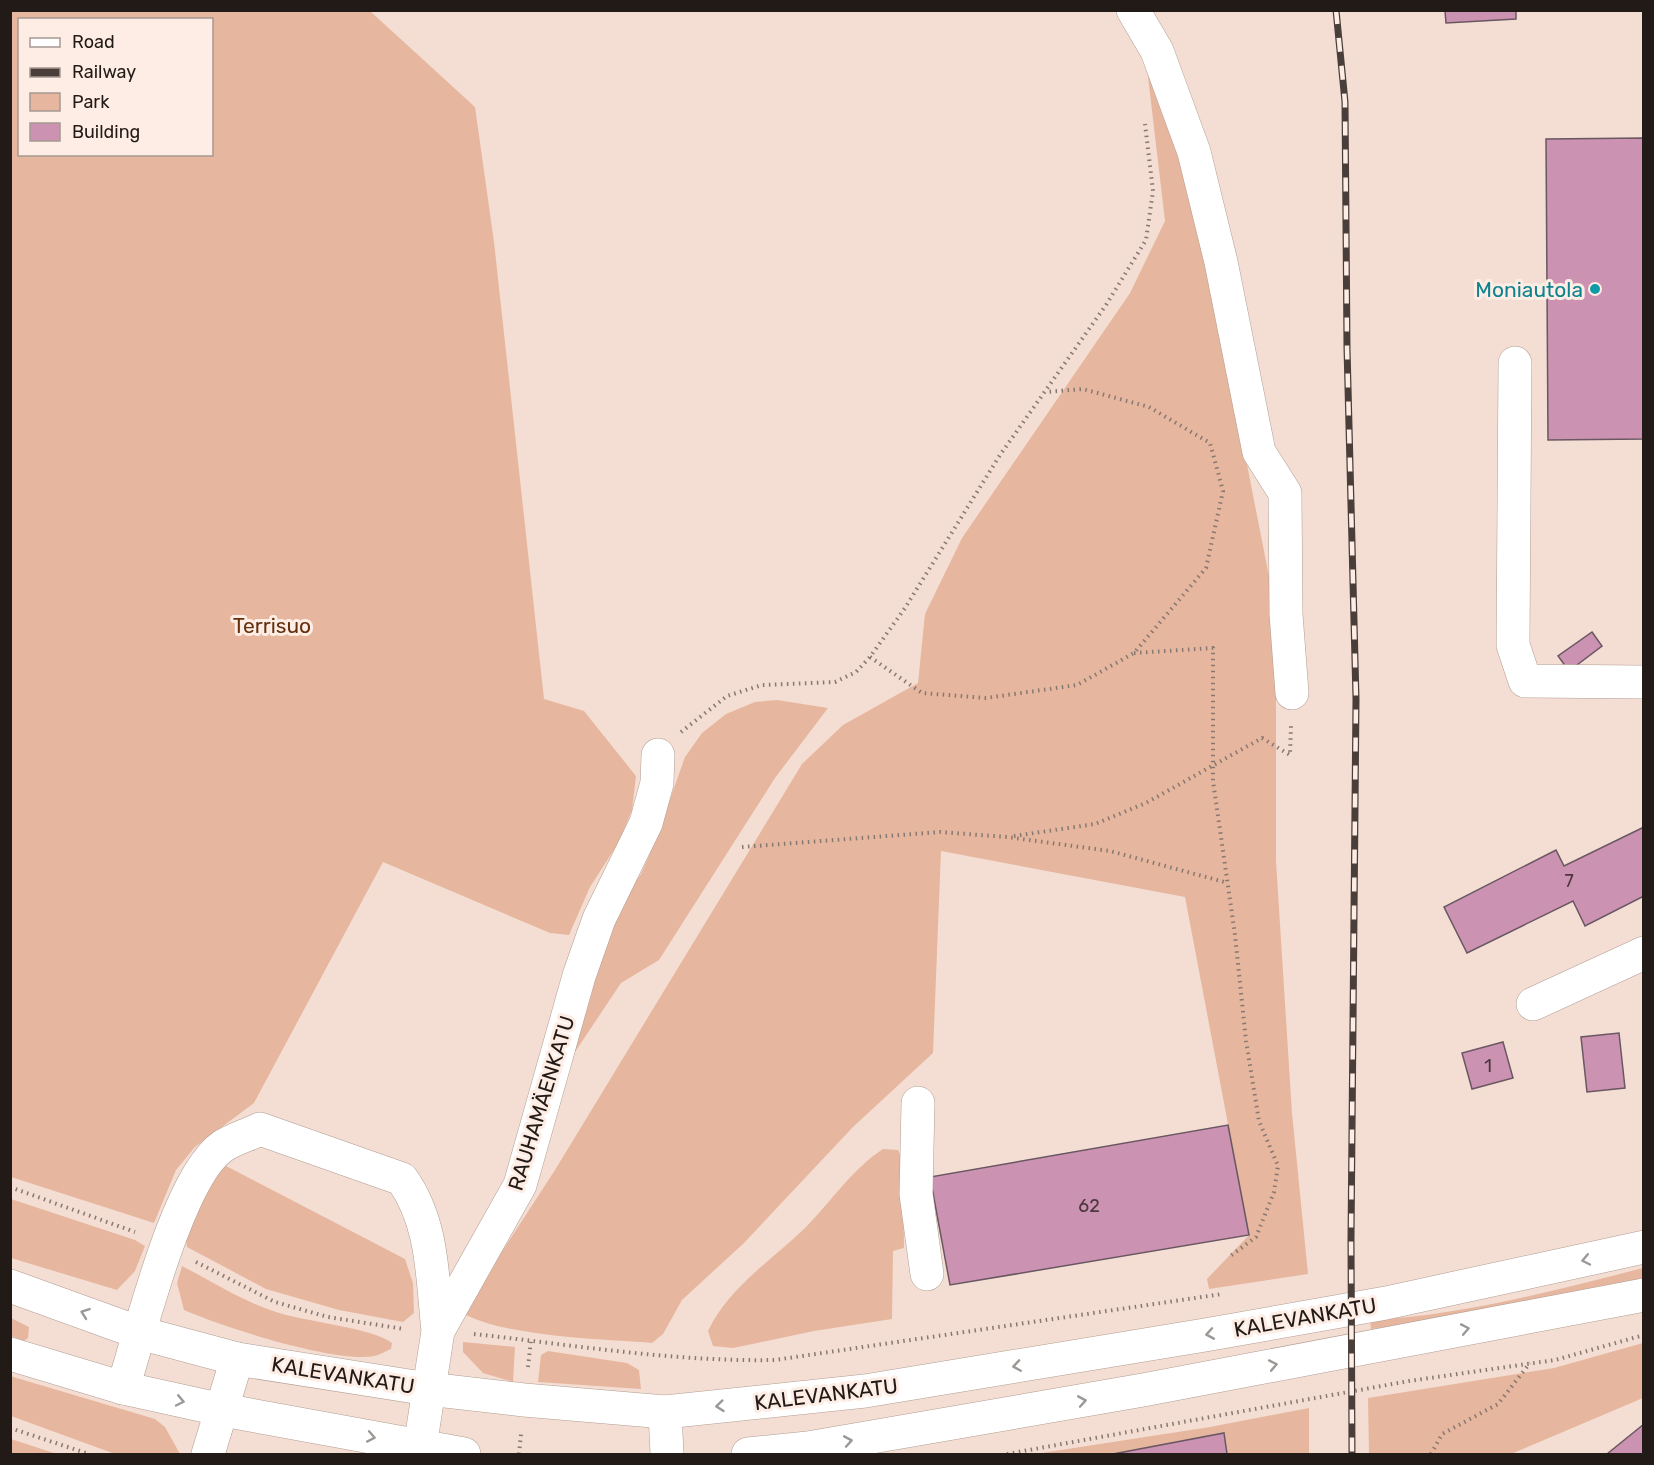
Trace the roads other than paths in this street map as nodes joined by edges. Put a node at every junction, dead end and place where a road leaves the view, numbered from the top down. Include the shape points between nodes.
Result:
1 (1133, 10) edge
2 (1515, 363) dead end
3 (1644, 682) edge
4 (1292, 693) road end
5 (658, 755) road end
6 (1644, 953) edge
7 (1533, 1004) dead end
8 (918, 1103) dead end
9 (1644, 1247) edge
10 (927, 1274) dead end
11 (10, 1286) edge
12 (1644, 1295) edge
13 (438, 1330) junction
14 (140, 1333) junction
15 (10, 1354) edge
16 (237, 1359) junction
17 (123, 1388) junction
18 (428, 1389) junction
19 (223, 1410) junction
20 (665, 1412) junction
21 (420, 1447) junction
22 (208, 1455) edge
23 (464, 1455) edge
24 (668, 1455) edge
25 (748, 1455) edge

1 - 4 main road via 1157,51 1194,152 1221,262 1259,452 1285,493 1286,614
2 - 3 main road via 1513,645 1525,681
5 - 13 main road, RAUHAMÄENKATU via 657,783 646,823 599,919 582,966 520,1185
6 - 7 main road
8 - 10 main road via 916,1194
9 -> 20 main road, KALEVANKATU via 1386,1303 1205,1335 865,1391
14 -> 11 main road, KALEVANKATU
25 -> 12 main road, KALEVANKATU via 1143,1390
13 - 14 main road via 429,1237 415,1197 402,1179 260,1129 222,1147 197,1174 166,1246
13 - 18 main road, RAUHAMÄENKATU
14 - 16 main road, KALEVANKATU
14 - 17 main road
15 - 17 main road
16 - 18 main road, KALEVANKATU
16 - 19 main road
17 -> 19 main road
18 - 20 main road, KALEVANKATU
18 - 21 main road, RAUHAMÄENKATU
19 -> 21 main road
19 - 22 main road
20 - 24 main road
21 - 23 main road

